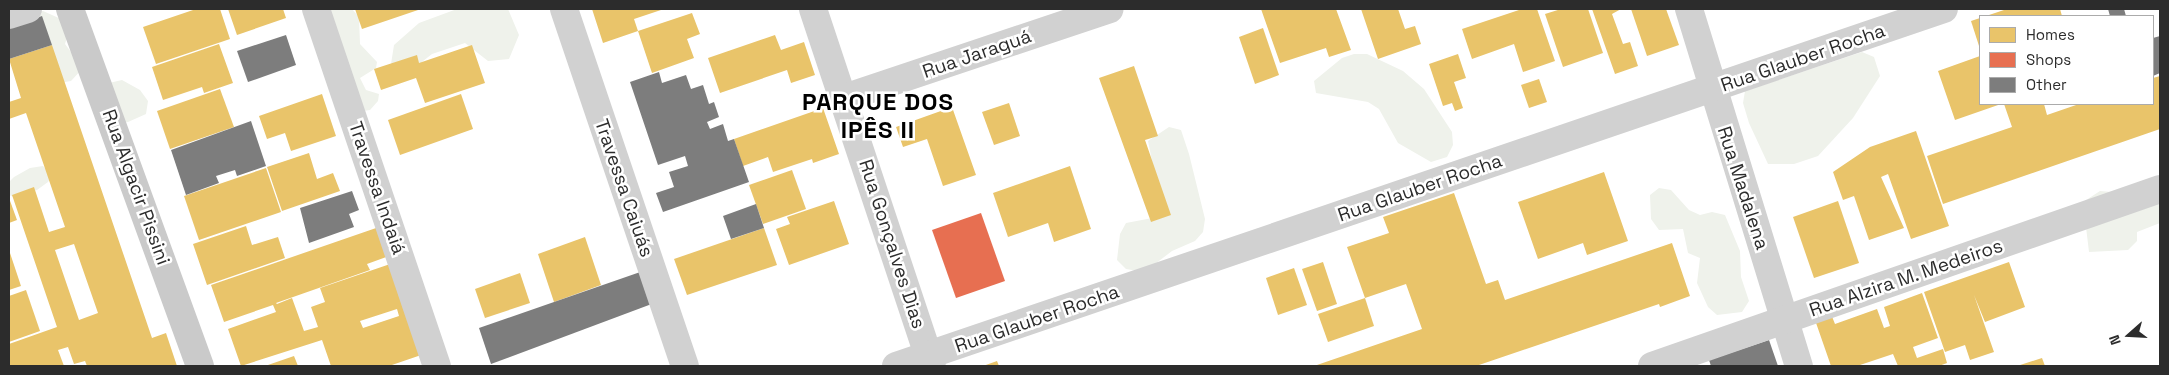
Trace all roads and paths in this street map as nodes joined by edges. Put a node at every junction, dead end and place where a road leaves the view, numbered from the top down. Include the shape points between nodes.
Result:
1 (28, 9) edge
2 (70, 9) edge
3 (316, 9) edge
4 (564, 9) edge
5 (814, 9) edge
6 (1110, 9) edge
7 (1688, 9) edge
8 (1944, 9) edge
9 (9, 15) edge
10 (1711, 90) junction
11 (844, 98) junction
12 (2160, 189) edge
13 (1785, 321) junction
14 (930, 361) edge
15 (200, 366) edge
16 (438, 366) edge
17 (685, 366) edge
18 (896, 366) edge
19 (1652, 366) edge
20 (1799, 366) edge

1 - 9 street
2 - 15 street, Rua Algacir Pissini
3 - 16 street, Travessa Indaiá
4 - 17 street, Travessa Caiuás
5 - 11 street, Rua Gonçalves Dias
6 - 11 street, Rua Jaraguá
7 - 10 street, Rua Madalena
8 - 10 street, Rua Glauber Rocha
10 - 13 street, Rua Madalena
10 - 14 street, Rua Glauber Rocha
11 - 14 street, Rua Gonçalves Dias
12 - 13 street, Rua Alzira M. Medeiros
13 - 19 street, Rua Alzira M. Medeiros
13 - 20 street, Rua Madalena
14 - 18 street, Rua Glauber Rocha

